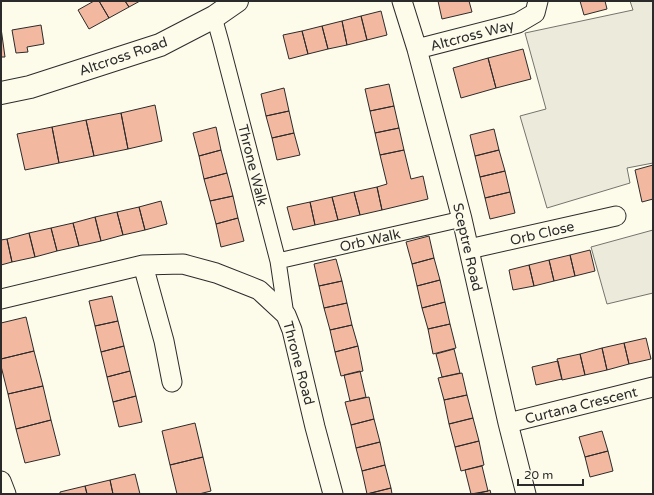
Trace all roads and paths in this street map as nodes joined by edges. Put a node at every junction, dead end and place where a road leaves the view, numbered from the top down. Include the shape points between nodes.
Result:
1 (237, 1) edge
2 (402, 1) edge
3 (538, 1) edge
4 (214, 17) junction
5 (417, 49) junction
6 (1, 93) edge
7 (616, 216) dead end
8 (462, 219) junction
9 (469, 249) junction
10 (278, 261) junction
11 (143, 265) junction
12 (1, 299) edge
13 (286, 314) junction
14 (172, 382) dead end
15 (653, 387) edge
16 (508, 423) junction
17 (1, 481) edge
18 (6, 494) edge
19 (333, 494) edge
20 (526, 494) edge

1 - 4 street, Altcross Road
2 - 5 street, Sceptre Road
3 - 5 street, Altcross Way via 535,13 518,23
4 - 6 street, Altcross Road via 160,45 30,87
4 - 10 street, Throne Walk
5 - 8 street, Sceptre Road
7 - 9 street, Orb Close
8 - 9 street, Sceptre Road
8 - 10 street, Orb Walk
9 - 16 street, Sceptre Road
10 - 13 street, Throne Walk
11 - 12 street, Throne Road
11 - 13 street, Throne Road via 183,264 216,273 259,290
11 - 14 street via 164,341
13 - 19 street, Throne Road
15 - 16 street, Curtana Crescent
16 - 20 street, Sceptre Road
17 - 18 street

